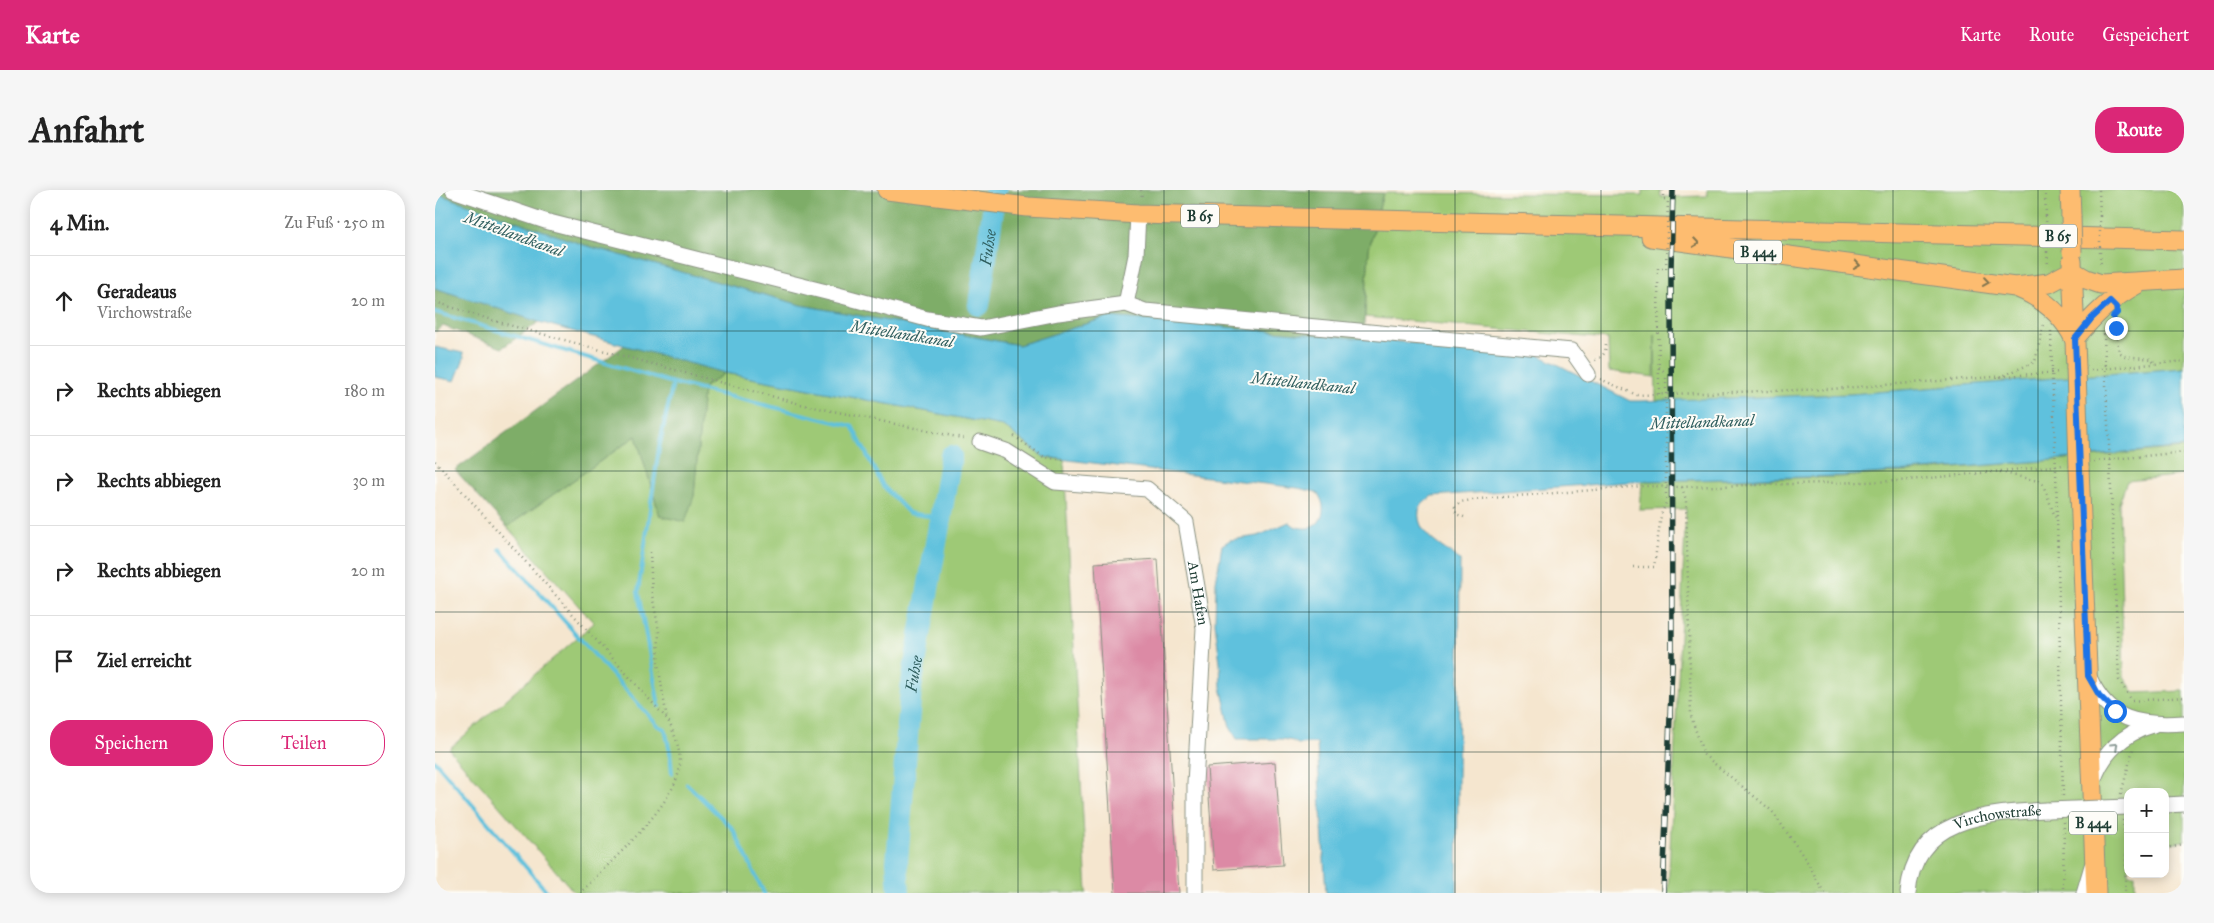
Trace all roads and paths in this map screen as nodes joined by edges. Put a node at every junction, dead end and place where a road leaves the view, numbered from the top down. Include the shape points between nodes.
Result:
1 (453, 190) edge
2 (887, 190) edge
3 (1663, 190) edge
4 (2045, 190) edge
5 (2070, 190) edge
6 (2099, 190) edge
7 (1138, 214) junction
8 (1561, 224) junction
9 (2184, 240) edge
10 (2100, 251) dead end
11 (2047, 252) dead end
12 (2072, 271) junction
13 (2184, 279) edge
14 (2141, 282) junction
15 (2015, 287) junction
16 (435, 302) edge
17 (1126, 304) junction
18 (2112, 309) junction
19 (2044, 322) dead end
20 (2075, 339) junction
21 (1607, 341) dead end
22 (2155, 364) dead end
23 (1658, 366) junction
24 (1585, 370) junction
25 (2052, 370) dead end
26 (1659, 394) junction
27 (1014, 436) dead end
28 (980, 442) joint
29 (2184, 452) edge
30 (1064, 460) dead end
31 (435, 461) edge
32 (2080, 464) junction
33 (1997, 471) junction
34 (1681, 487) junction
35 (1464, 517) dead end
36 (2057, 520) junction
37 (650, 552) dead end
38 (1633, 567) dead end
39 (2088, 676) junction
40 (2184, 697) edge
41 (668, 720) junction
42 (2184, 723) edge
43 (2155, 725) junction
44 (2092, 785) junction
45 (2064, 804) dead end
46 (2184, 804) edge
47 (2169, 805) edge
48 (2124, 807) edge
49 (2064, 814) dead end
50 (2184, 845) edge
51 (2169, 847) edge
52 (2094, 860) junction
53 (580, 893) edge
54 (1195, 893) edge
55 (1824, 893) edge
56 (1908, 893) edge
57 (2063, 893) edge
58 (2084, 893) edge
59 (2096, 893) edge

1 - 17 street via 545,221 927,319 981,328 1058,312
2 - 7 main road, B 65 via 1028,207
3 - 23 path, bridge via 1663,199 1668,199 1666,268 1658,268
4 - 11 path, bridge
5 - 12 main road, B 444, bridge
6 - 10 path, bridge
7 - 8 main road, B 65
7 - 17 street via 1136,255
8 - 9 main road, B 65
8 -> 15 main road, B 444
12 - 14 main road via 2101,284
12 - 15 main road via 2049,283
12 - 20 main road, B 444
13 - 14 main road
14 - 18 main road
15 - 20 main road via 2050,307
16 - 28 path via 497,322 805,405
17 - 24 street via 1145,311 1572,351
18 - 20 main road via 2092,318
18 - 22 path via 2119,352 2125,356 2152,359
18 - 40 path, bridge via 2104,335 2119,680 2132,701
19 - 26 path via 2035,362 1997,378 1830,389
20 - 32 main road, B 444, bridge
21 - 24 path via 1606,352
23 - 26 path
23 - 38 path, bridge via 1666,373 1666,503 1661,515 1654,567
24 - 26 path via 1637,395
25 - 36 path, bridge
27 - 30 path via 1044,457
28 - 54 street, Am Hafen via 1007,451 1055,482 1147,489 1186,522 1204,628 1195,783
29 - 32 path
31 - 41 path
32 - 33 path
32 - 39 main road, B 444
33 - 34 path via 1898,481
33 - 36 path via 2041,482
34 - 35 path via 1644,486 1460,502 1455,507 1456,514
34 - 55 path via 1686,500 1691,716 1704,755 1771,811 1808,863
36 - 45 path
37 - 41 path via 652,595 659,631 658,664
39 - 43 street via 2099,695 2115,711 2135,721
39 - 44 main road, B 444
41 - 53 path via 678,742 680,766 674,787 659,811
42 - 43 street
44 -> 43 street via 2100,764 2113,747 2136,731
44 - 52 main road, B 444
46 - 47 street
48 - 56 street, Virchowstraße, bridge via 1985,815 1952,826 1935,838 1921,855 1911,876
49 - 57 path
50 - 51 path
52 - 58 street
52 - 59 main road, B 444

